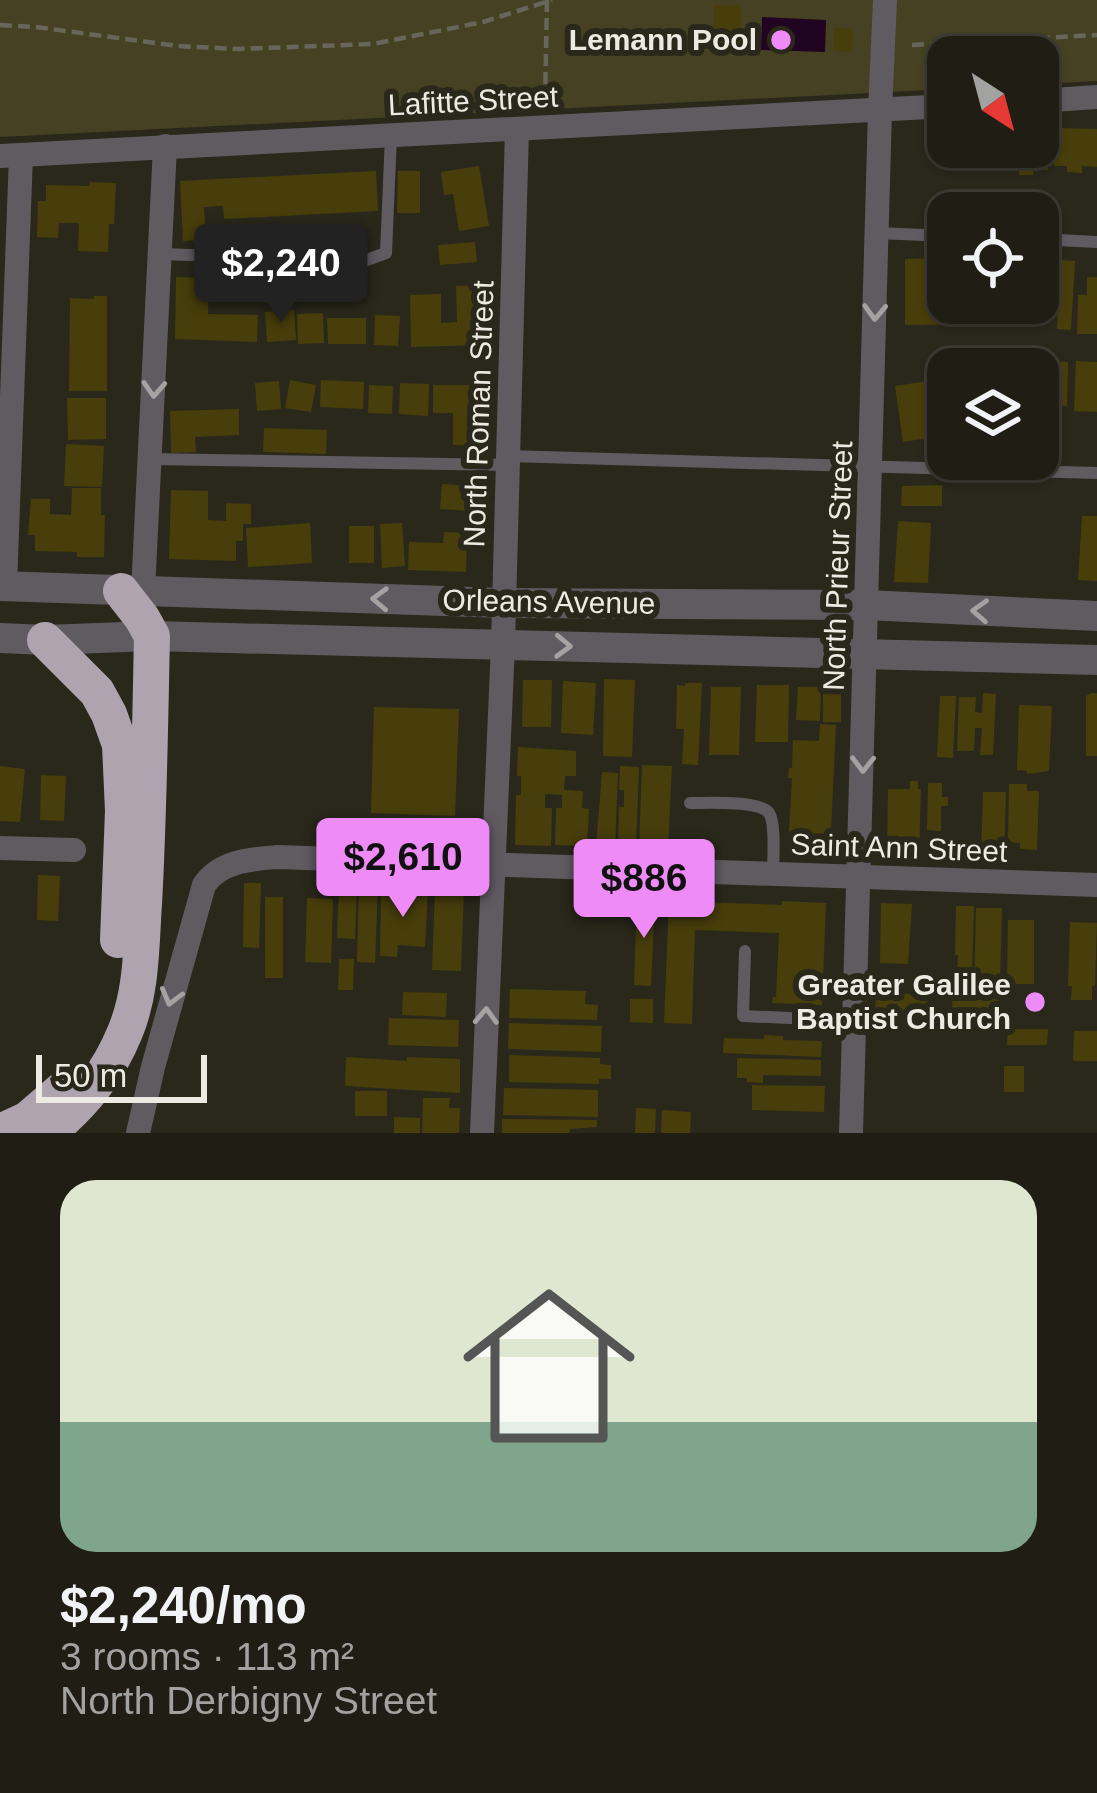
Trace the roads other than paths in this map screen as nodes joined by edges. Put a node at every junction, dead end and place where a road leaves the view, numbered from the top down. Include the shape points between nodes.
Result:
1 (886, 0) edge
2 (1097, 97) edge
3 (1059, 99) edge
4 (927, 108) edge
5 (880, 111) junction
6 (517, 129) junction
7 (392, 134) junction
8 (165, 146) junction
9 (11, 155) edge
10 (877, 233) junction
11 (927, 235) edge
12 (1059, 240) edge
13 (1097, 242) edge
14 (160, 254) junction
15 (150, 459) junction
16 (507, 460) junction
17 (871, 468) junction
18 (1097, 472) edge
19 (3, 586) edge
20 (132, 591) junction
21 (503, 603) junction
22 (866, 605) junction
23 (1097, 616) edge
24 (152, 637) junction
25 (0, 638) edge
26 (45, 640) junction
27 (503, 644) junction
28 (865, 654) junction
29 (1097, 660) edge
30 (690, 802) dead end
31 (0, 848) edge
32 (74, 850) dead end
33 (134, 852) junction
34 (491, 863) junction
35 (773, 873) junction
36 (860, 876) junction
37 (1097, 885) edge
38 (745, 951) dead end
39 (855, 1021) junction
40 (0, 1132) edge
41 (48, 1133) edge
42 (138, 1133) edge
43 (482, 1133) edge
44 (851, 1133) edge

1 - 5 street, North Prieur Street
2 - 3 street
4 - 5 street, Lafitte Street
5 - 6 street, Lafitte Street
5 - 10 street, North Prieur Street
6 - 7 street, Lafitte Street
6 - 16 street, North Roman Street
7 - 8 street, Lafitte Street
7 - 14 lane via 386,253 364,261
8 - 9 street, Lafitte Street
8 - 14 street
9 - 19 street
10 - 11 lane
10 -> 17 street, North Prieur Street
12 - 13 lane
14 -> 15 street
15 - 16 lane
15 - 20 street
16 - 17 lane
16 - 21 street, North Roman Street
17 - 18 lane
17 - 22 street, North Prieur Street
19 - 20 street, Orleans Avenue
21 -> 20 street, Orleans Avenue
20 - 24 highway
21 - 22 street, Orleans Avenue
21 - 27 street, North Roman Street
23 -> 22 street, Orleans Avenue
22 - 28 street, North Prieur Street
24 - 26 street, Orleans Avenue
24 - 27 street, Orleans Avenue
24 - 33 highway
25 - 26 street, Orleans Avenue
26 - 33 highway via 97,692 117,731
27 -> 28 street, Orleans Avenue
27 - 34 street, North Roman Street
28 - 29 street, Orleans Avenue
28 -> 36 street, North Prieur Street
30 - 35 lane via 769,813
31 - 32 street
33 - 40 highway via 115,1000 97,1042 52,1101
33 - 41 highway via 140,966 126,1031 94,1090
34 - 35 street, Saint Ann Street
34 -> 42 street, Saint Ann Street via 277,857 211,874
43 -> 34 street, North Roman Street
35 - 36 street, Saint Ann Street
36 - 37 street, Saint Ann Street
36 - 39 street, North Prieur Street
38 - 39 lane via 743,1016
39 - 44 street, North Prieur Street

